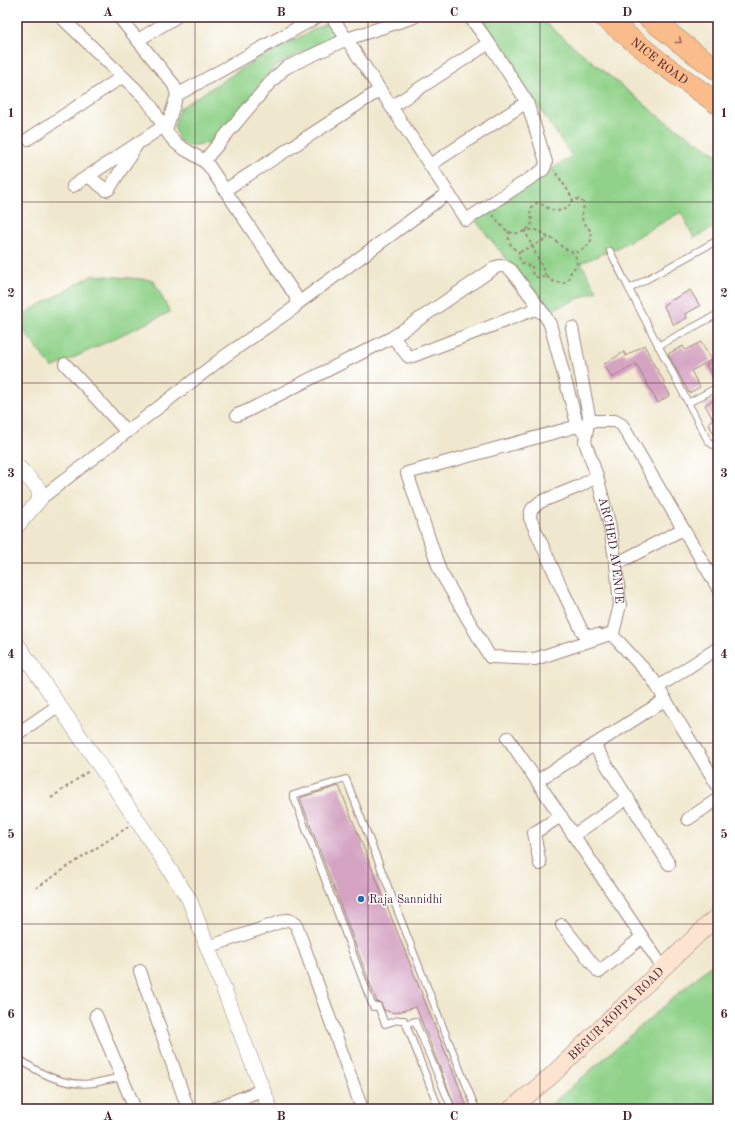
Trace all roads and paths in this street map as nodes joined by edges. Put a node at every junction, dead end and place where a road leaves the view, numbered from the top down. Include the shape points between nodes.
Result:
1 (61, 17) edge
2 (119, 17) edge
3 (176, 17) edge
4 (317, 17) edge
5 (332, 17) edge
6 (414, 17) edge
7 (470, 17) edge
8 (604, 17) edge
9 (648, 17) edge
10 (347, 39) junction
11 (138, 40) junction
12 (489, 43) junction
13 (718, 70) edge
14 (122, 77) junction
15 (380, 90) junction
16 (177, 95) junction
17 (527, 102) junction
18 (718, 104) edge
19 (391, 107) junction
20 (165, 128) junction
21 (28, 139) dead end
22 (137, 143) junction
23 (543, 153) junction
24 (204, 161) junction
25 (430, 166) junction
26 (88, 176) junction
27 (73, 186) dead end
28 (225, 190) junction
29 (448, 193) junction
30 (573, 200) junction
31 (486, 206) junction
32 (526, 231) junction
33 (509, 232) junction
34 (548, 238) junction
35 (718, 240) edge
36 (532, 246) junction
37 (610, 251) dead end
38 (519, 252) junction
39 (575, 253) junction
40 (546, 276) junction
41 (629, 290) junction
42 (297, 304) junction
43 (544, 314) junction
44 (718, 314) edge
45 (572, 328) dead end
46 (393, 337) junction
47 (658, 346) junction
48 (65, 364) dead end
49 (718, 387) edge
50 (688, 403) junction
51 (237, 415) dead end
52 (584, 427) junction
53 (127, 432) junction
54 (718, 445) edge
55 (17, 466) edge
56 (597, 476) junction
57 (40, 499) junction
58 (17, 526) edge
59 (683, 529) junction
60 (616, 564) junction
61 (718, 588) edge
62 (613, 633) junction
63 (17, 644) edge
64 (718, 648) edge
65 (658, 687) junction
66 (665, 700) junction
67 (59, 706) junction
68 (17, 734) edge
69 (508, 738) dead end
70 (594, 745) junction
71 (99, 764) junction
72 (537, 781) junction
73 (718, 786) edge
74 (50, 798) dead end
75 (628, 798) junction
76 (718, 799) edge
77 (561, 816) junction
78 (688, 819) dead end
79 (138, 821) junction
80 (574, 835) junction
81 (540, 864) dead end
82 (669, 864) dead end
83 (36, 888) dead end
84 (718, 915) edge
85 (562, 925) dead end
86 (642, 937) junction
87 (208, 947) junction
88 (663, 968) junction
89 (140, 971) dead end
90 (96, 1015) dead end
91 (406, 1024) junction
92 (17, 1057) edge
93 (122, 1077) junction
94 (262, 1090) junction
95 (135, 1109) edge
96 (188, 1109) edge
97 (214, 1109) edge
98 (270, 1109) edge
99 (362, 1109) edge
100 (439, 1109) edge
101 (452, 1109) edge
102 (476, 1109) edge
103 (512, 1109) edge

1 - 14 street
2 - 11 street
3 - 11 street
4 - 16 street
5 - 10 street
6 - 10 street
7 - 12 street
8 - 18 highway, NICE ROAD
9 -> 13 highway
10 - 15 street
10 - 24 street via 285,68
11 - 16 street via 174,85
12 - 17 street
12 - 19 street
14 - 20 street via 148,102
14 - 21 street
15 - 19 street
15 - 28 street
16 - 20 street
17 - 23 street
17 - 25 street
19 - 25 street
20 - 22 street
20 - 24 street via 181,147
22 - 26 street
22 - 26 street via 109,189 102,188
23 - 30 path
23 - 31 street via 546,162 543,170
24 - 28 street
25 - 29 street
26 - 27 street
28 - 42 street via 295,295
29 - 31 street via 466,220
29 - 42 street
30 - 32 path via 559,211 535,203 530,210 532,224
30 - 39 path via 578,199 582,202 582,219 592,235 591,242
31 - 33 path
32 - 33 path
32 - 34 path via 540,231
32 - 36 path
33 - 38 path via 509,242
34 - 36 path
34 - 39 path via 554,239 563,248
35 - 41 lane
36 - 38 path
36 - 40 path
37 - 41 lane
38 - 40 path via 521,262 532,266 532,272 536,277
39 - 40 path via 577,265 567,281 559,283
41 - 47 lane
42 - 53 street
43 - 46 street via 533,310 410,357
43 - 46 street, ARCHED AVENUE via 510,270 501,265
43 - 52 street, ARCHED AVENUE via 550,324 576,420
44 - 47 lane
45 - 52 street via 589,416
46 - 51 street
47 - 50 lane
48 - 53 street
49 - 50 lane
50 - 54 lane via 708,440 711,444
52 - 56 street, ARCHED AVENUE via 585,442
52 - 59 street via 615,421 622,425
52 - 62 street via 407,473 440,571 490,657 535,659
53 - 57 street
55 - 57 street via 38,488
56 - 60 street, ARCHED AVENUE
56 - 62 street via 580,486 540,502 532,509 530,518 582,631 586,636
57 - 58 street
59 - 60 street
59 - 61 street
60 - 62 street, ARCHED AVENUE via 620,605
62 - 65 street
63 - 67 street
64 - 65 street
65 - 66 street
66 - 70 street
66 - 73 street
67 - 68 street
67 - 71 street
69 - 72 street
70 - 72 street
70 - 75 street
71 - 74 path
71 - 79 street
72 - 77 street
75 - 80 street
75 - 82 street
76 - 78 street
77 - 80 street
77 - 81 street via 534,833
79 - 83 path
79 - 87 street via 189,899
80 - 86 street
84 - 88 main road, BEGUR-KOPPA ROAD
85 - 86 street via 599,972
86 - 88 street
87 - 94 street
87 - 99 street via 286,920 296,924
88 - 103 main road, BEGUR-KOPPA ROAD via 550,1077
89 - 96 street
90 - 93 street
91 - 100 lane
91 - 101 lane via 415,1021
91 - 102 lane via 404,1020 398,1020 385,1024 378,1006 373,1007 293,795 346,778
92 - 93 lane via 50,1077 68,1082 93,1083
93 - 95 street
94 - 97 street
94 - 98 street

